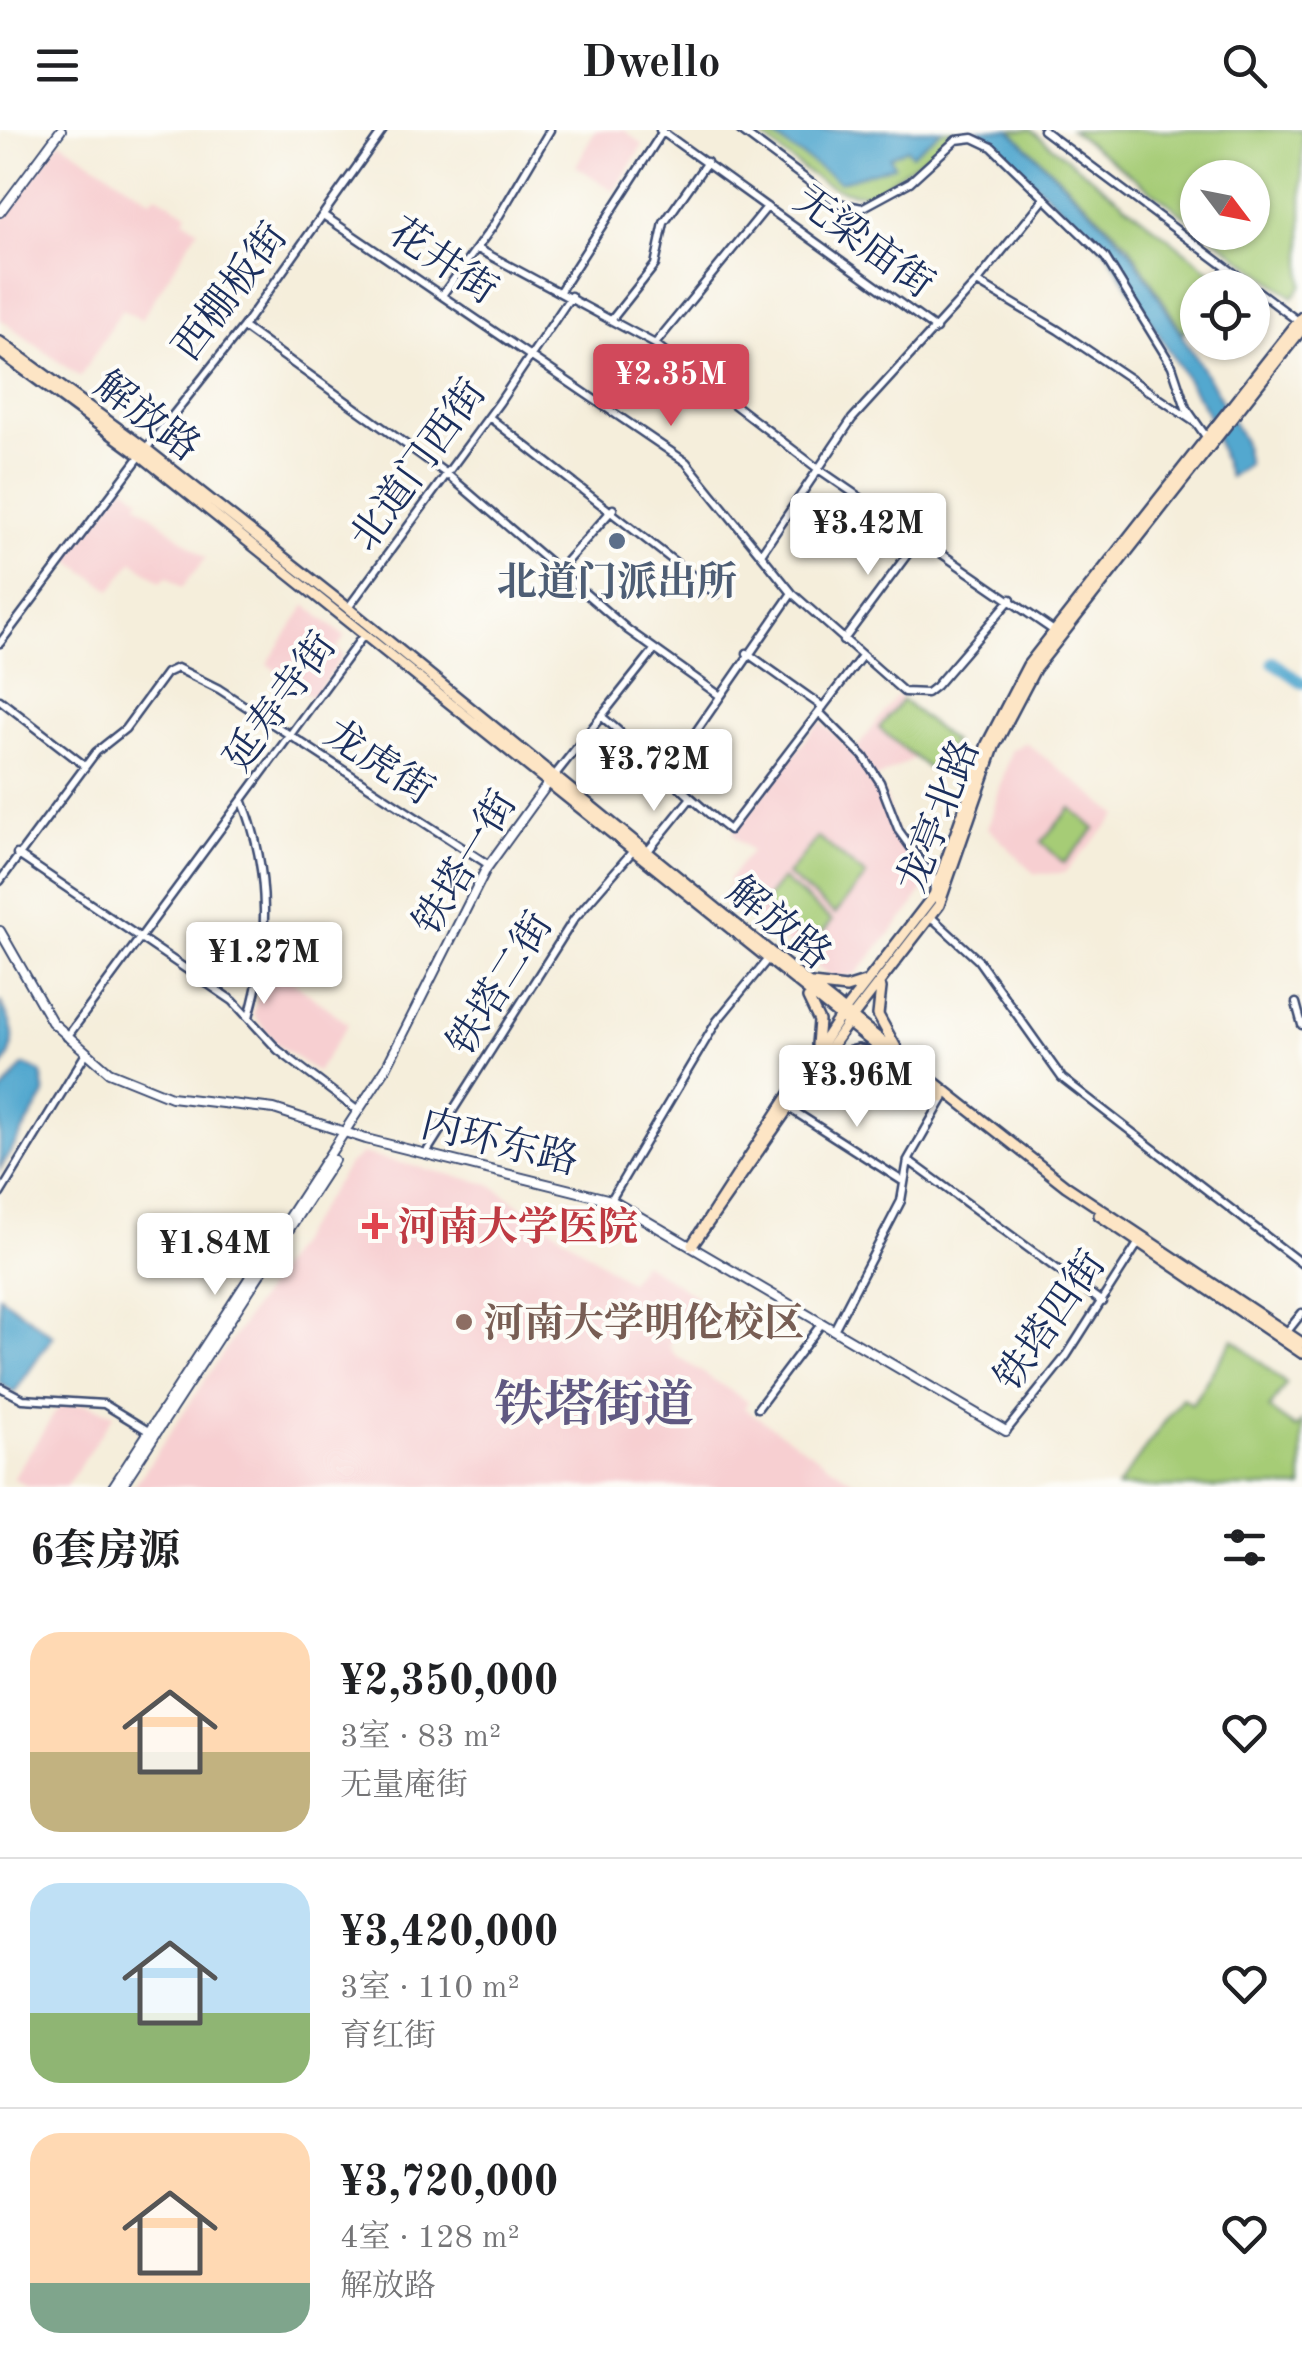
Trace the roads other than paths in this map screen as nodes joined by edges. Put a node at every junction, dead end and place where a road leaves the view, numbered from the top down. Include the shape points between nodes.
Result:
1 (61, 130) edge
2 (383, 130) edge
3 (550, 130) edge
4 (662, 130) edge
5 (740, 130) edge
6 (964, 130) edge
7 (1043, 130) edge
8 (956, 140) junction
9 (706, 162) junction
10 (1045, 198) junction
11 (767, 208) junction
12 (0, 212) edge
13 (322, 216) junction
14 (478, 249) junction
15 (976, 282) junction
16 (560, 291) junction
17 (443, 294) junction
18 (571, 296) junction
19 (613, 318) junction
20 (1301, 323) edge
21 (244, 327) junction
22 (936, 329) junction
23 (0, 342) edge
24 (655, 344) junction
25 (0, 352) edge
26 (533, 355) junction
27 (489, 417) junction
28 (1197, 424) junction
29 (1211, 437) junction
30 (144, 452) junction
31 (816, 468) junction
32 (447, 474) junction
33 (613, 509) junction
34 (920, 536) junction
35 (761, 554) junction
36 (558, 572) junction
37 (792, 593) junction
38 (716, 594) dead end
39 (1010, 599) junction
40 (348, 608) junction
41 (1054, 631) junction
42 (363, 636) junction
43 (843, 641) junction
44 (0, 643) edge
45 (654, 650) junction
46 (748, 653) junction
47 (861, 657) junction
48 (719, 695) junction
49 (0, 700) edge
50 (821, 709) junction
51 (601, 716) junction
52 (289, 738) junction
53 (84, 765) junction
54 (666, 774) junction
55 (550, 782) junction
56 (690, 799) junction
57 (243, 801) junction
58 (632, 852) junction
59 (647, 852) junction
60 (17, 854) junction
61 (489, 865) junction
62 (0, 881) edge
63 (934, 894) junction
64 (931, 917) junction
65 (0, 931) edge
66 (140, 938) junction
67 (767, 960) junction
68 (884, 972) junction
69 (804, 985) junction
70 (1296, 1003) dead end
71 (249, 1017) junction
72 (845, 1018) junction
73 (1302, 1025) edge
74 (66, 1038) junction
75 (84, 1054) junction
76 (818, 1058) junction
77 (898, 1060) junction
78 (943, 1099) junction
79 (790, 1108) junction
80 (359, 1112) junction
81 (350, 1131) junction
82 (426, 1153) junction
83 (908, 1160) junction
84 (905, 1183) junction
85 (0, 1194) edge
86 (611, 1200) junction
87 (1140, 1242) junction
88 (692, 1245) junction
89 (1302, 1264) edge
90 (1102, 1302) junction
91 (1302, 1314) edge
92 (823, 1322) junction
93 (834, 1330) junction
94 (1286, 1332) junction
95 (1302, 1343) edge
96 (1302, 1352) edge
97 (0, 1387) edge
98 (758, 1408) dead end
99 (1006, 1431) joint
100 (150, 1432) junction
101 (117, 1487) edge

1 - 12 street
2 - 13 street, 西棚板街
3 - 14 street
4 - 9 street, 无梁庙街
4 - 16 street
5 - 8 street via 838,203 862,208 910,182
6 - 8 street
7 - 20 street
8 - 10 street via 973,138 992,147
9 - 11 street, 无梁庙街
9 - 19 street via 664,223 655,265
10 - 15 street
10 - 28 street via 1112,266 1172,366
11 - 22 street, 无梁庙街
11 - 24 street
13 - 17 street, 花井街
13 - 21 street, 西棚板街
14 - 16 street
14 - 17 street
15 - 22 street
15 - 28 street
16 - 18 street
17 - 26 street, 花井街
18 - 19 street
18 - 26 street, 北道门西街
19 - 24 street
20 - 29 main road, 龙亭北路
21 - 30 street, 西棚板街
21 - 32 street
22 - 31 street
23 - 30 main road, 解放路
24 - 31 street
25 - 30 main road, 解放路
26 - 27 street, 北道门西街
26 - 35 street, 花井街 via 686,462
27 - 32 street, 北道门西街
27 - 33 street
28 - 29 street
29 - 41 main road, 龙亭北路
29 - 64 main road, 龙亭北路 via 1026,682 994,747 953,874
30 - 40 main road, 解放路
30 - 42 main road, 解放路
30 - 44 street, 西棚板街
31 - 34 street
31 - 35 street
32 - 36 street
32 - 40 street, 北道门西街
33 - 36 street
33 - 38 street
34 - 39 street
34 - 43 street
35 - 37 street, 花井街
36 - 45 street
37 - 43 street, 花井街
37 - 46 street
39 - 41 street
39 - 47 street, 花井街 via 927,693 904,692
40 - 55 main road, 解放路
41 - 63 main road, 龙亭北路 via 996,725
42 - 52 street, 延寿寺街
42 - 55 main road, 解放路
43 - 47 street, 花井街
45 - 48 street
45 - 51 street
46 - 48 street
46 - 50 street
47 - 50 street
48 - 54 street
49 - 53 street
50 - 56 street via 729,830
50 - 63 street via 880,782 899,831 933,878
51 - 54 street
51 - 55 street
52 - 53 street, 龙虎街 via 209,684 172,669 126,729
52 - 57 street, 延寿寺街
52 - 61 street, 龙虎街
53 - 60 street
54 - 56 street
55 - 58 main road, 解放路
55 - 59 main road, 解放路
55 - 61 street, 铁塔一街
55 - 81 street, 铁塔一街 via 492,868 390,1071
56 - 59 street
57 - 66 street, 延寿寺街
57 - 71 street, 延寿寺街 via 256,834 264,904 264,951
58 - 67 main road, 解放路
58 - 82 street, 铁塔二街 via 574,918
59 - 69 main road, 解放路
60 - 62 street
60 - 66 street
61 - 80 street, 铁塔一街
63 - 68 main road, 龙亭北路
64 - 68 main road, 龙亭北路
64 - 89 street via 978,960 1062,1078
65 - 74 street, 内环东路 via 36,1001
66 - 71 street
66 - 74 street, 延寿寺街
67 - 69 main road, 解放路
67 - 86 street via 717,1021
68 - 69 main road via 846,988
68 - 72 main road, 龙亭北路
68 - 77 main road via 878,1015
69 - 72 main road, 解放路
69 - 76 main road via 819,1020
70 - 73 street
71 - 80 street via 278,1050
72 - 76 main road, 龙亭北路
72 - 77 main road, 解放路
74 - 75 street, 内环东路
75 - 81 street, 内环东路 via 120,1078 171,1097 264,1107
75 - 85 street
76 - 77 main road via 858,1050
76 - 79 main road, 龙亭北路
76 - 88 main road, 龙亭北路
77 - 78 main road, 解放路
77 - 94 main road, 解放路 via 1066,1186
78 - 83 street
78 - 87 main road, 解放路
79 - 84 street
79 - 88 main road, 龙亭北路
80 - 81 street, 铁塔一街
81 - 82 street, 内环东路
81 - 100 street
81 - 101 street
82 - 86 street, 内环东路
83 - 84 street
83 - 90 street
84 - 93 street
86 - 88 street, 内环东路
87 - 90 street, 铁塔四街
87 - 96 main road, 解放路
88 - 92 street, 内环东路
90 - 99 street, 铁塔四街
91 - 94 street
92 - 93 street, 内环东路
92 - 98 street
93 - 99 street, 内环东路
94 - 95 main road, 解放路
97 - 100 street via 23,1399 104,1404
100 - 101 street

